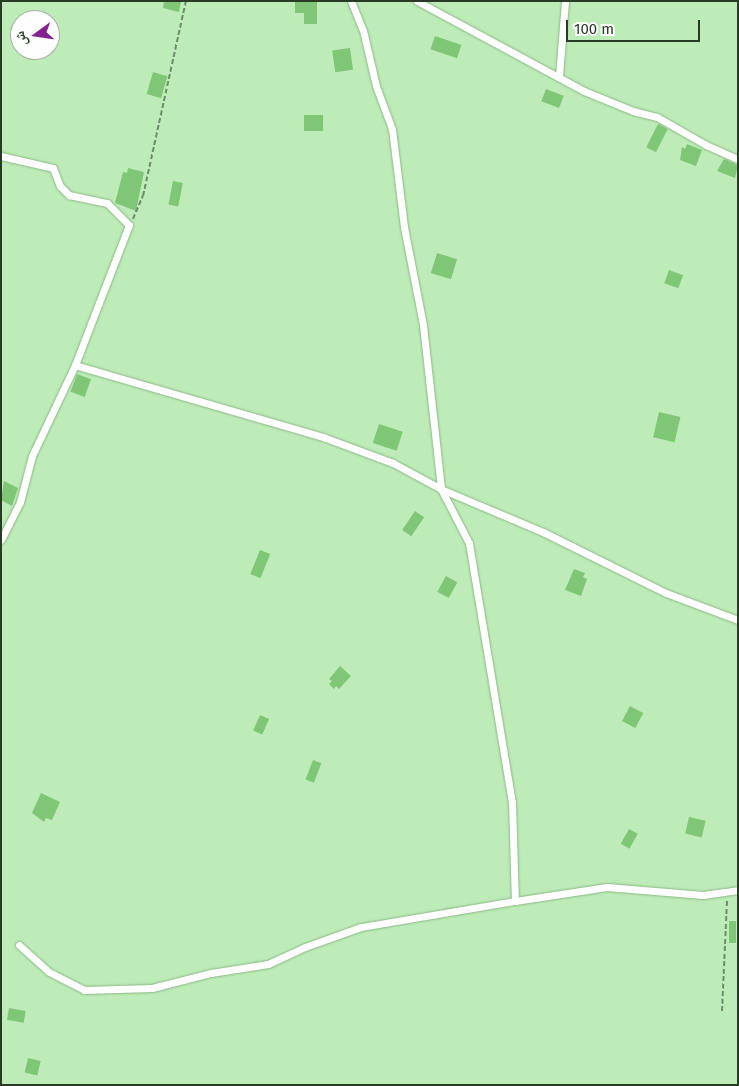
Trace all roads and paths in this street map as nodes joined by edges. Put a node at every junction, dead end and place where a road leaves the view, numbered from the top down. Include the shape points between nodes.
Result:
1 (186, 1) edge
2 (351, 1) edge
3 (417, 1) edge
4 (565, 1) edge
5 (559, 76) junction
6 (1, 156) edge
7 (738, 159) edge
8 (129, 225) junction
9 (75, 365) junction
10 (442, 489) junction
11 (1, 540) edge
12 (738, 620) edge
13 (738, 890) edge
14 (728, 892) junction
15 (514, 901) junction
16 (19, 945) dead end
17 (722, 1011) dead end

1 - 8 path via 138,213
2 - 10 street via 363,30 376,86 392,129 404,227 423,325
3 - 5 street
4 - 5 street
5 - 7 street via 616,104 657,117 706,146
6 - 8 street via 53,168 60,186 69,195 107,203
8 - 9 street
9 - 10 street via 323,437 393,464
9 - 11 street via 35,450 20,502
10 - 12 street via 543,532 666,593
10 - 15 street via 469,544 512,802
13 - 14 street
14 - 15 street via 702,895 607,887
14 - 17 path
15 - 16 street via 361,927 305,946 268,964 152,988 84,990 49,972

